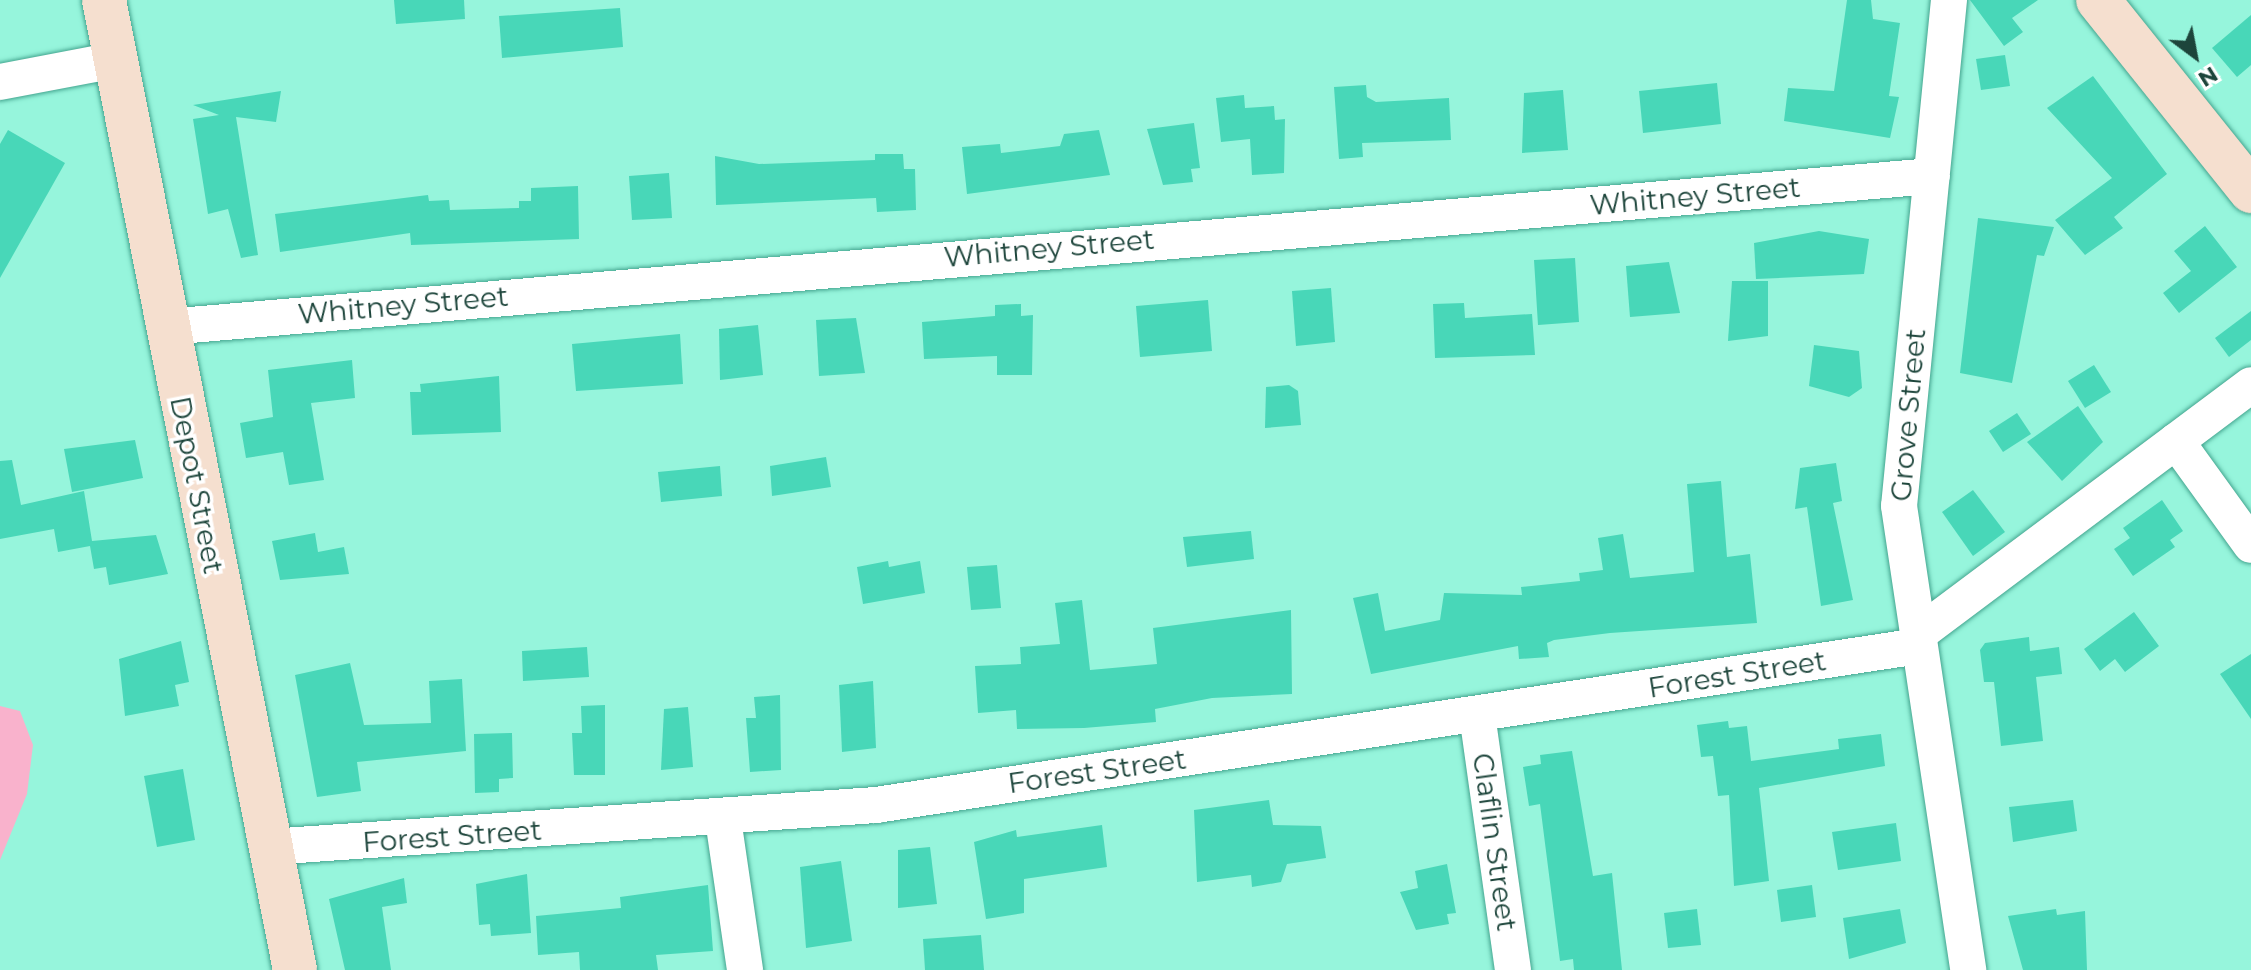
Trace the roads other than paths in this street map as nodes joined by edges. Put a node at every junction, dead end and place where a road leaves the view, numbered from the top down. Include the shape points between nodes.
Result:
1 (104, 0) edge
2 (1949, 0) edge
3 (2098, 0) edge
4 (115, 60) junction
5 (0, 82) edge
6 (1932, 176) junction
7 (2251, 191) edge
8 (167, 327) junction
9 (2251, 385) edge
10 (2176, 441) junction
11 (2251, 545) edge
12 (1918, 641) junction
13 (1477, 714) junction
14 (723, 819) junction
15 (269, 847) junction
16 (295, 970) edge
17 (745, 970) edge
18 (1513, 970) edge
19 (1968, 970) edge

1 - 4 main road, Depot Street
2 - 6 street, Grove Street
3 - 7 main road
4 - 5 street
4 - 8 main road, Depot Street
6 - 8 street, Whitney Street
6 - 12 street, Grove Street via 1899,499
8 - 15 main road, Depot Street
9 - 10 street, Forest Street
10 - 11 street
10 - 12 street, Forest Street
12 - 13 street, Forest Street
12 - 19 street, Grove Street
13 - 14 street, Forest Street via 876,805
13 - 18 street, Claflin Street
14 - 15 street, Forest Street
14 - 17 street
15 - 16 main road, Depot Street

